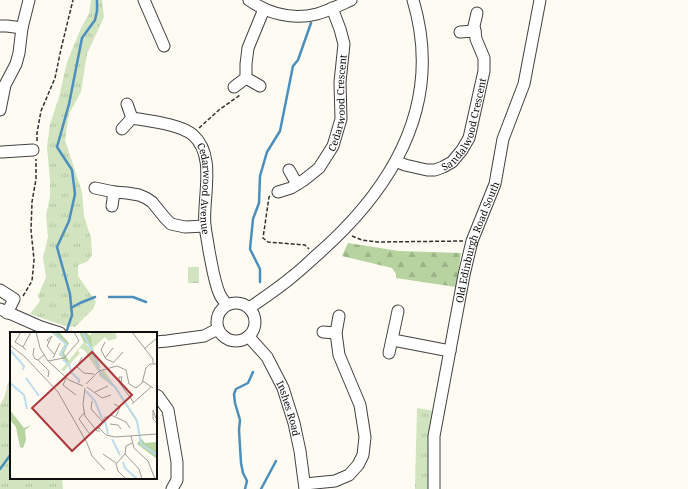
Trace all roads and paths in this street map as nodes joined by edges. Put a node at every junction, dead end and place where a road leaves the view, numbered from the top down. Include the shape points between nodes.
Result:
1 (29, 0) edge
2 (144, 0) edge
3 (249, 0) edge
4 (351, 0) edge
5 (413, 0) edge
6 (540, 0) edge
7 (332, 8) junction
8 (264, 9) junction
9 (477, 13) dead end
10 (0, 26) edge
11 (22, 28) junction
12 (460, 32) dead end
13 (475, 32) junction
14 (164, 46) dead end
15 (248, 79) junction
16 (260, 86) dead end
17 (234, 87) dead end
18 (127, 104) dead end
19 (0, 110) edge
20 (132, 118) junction
21 (122, 129) dead end
22 (193, 135) junction
23 (33, 150) dead end
24 (0, 154) edge
25 (396, 161) junction
26 (290, 170) dead end
27 (297, 184) junction
28 (95, 188) dead end
29 (114, 192) junction
30 (278, 192) joint
31 (112, 206) dead end
32 (205, 226) junction
33 (344, 229) junction
34 (472, 241) junction
35 (316, 256) junction
36 (0, 290) edge
37 (227, 305) junction
38 (249, 308) junction
39 (3, 311) edge
40 (398, 311) dead end
41 (339, 316) dead end
42 (218, 329) junction
43 (57, 332) edge
44 (323, 332) dead end
45 (336, 333) junction
46 (249, 337) junction
47 (392, 340) junction
48 (157, 342) edge
49 (450, 351) junction
50 (389, 353) dead end
51 (157, 396) edge
52 (305, 486) edge
53 (172, 489) edge
54 (434, 489) edge

1 - 11 street
2 - 14 street
3 - 8 street
4 - 7 street
5 - 25 street via 422,44 421,84 408,137
6 - 34 street, Old Edinburgh Road South via 524,84 503,139 495,184
7 - 8 street via 318,14 303,16 276,14
7 - 27 street, Cedarwood Crescent via 344,44 340,82 341,119 333,146 319,168
8 - 15 street via 248,48
9 - 13 street, Sandalwood Crescent
10 - 11 street
11 - 19 street via 20,53 5,85
12 - 13 street
13 - 25 street, Sandalwood Crescent via 484,58 484,71 469,138 462,150 452,162 435,170
15 - 16 street
15 - 17 street
15 - 22 path via 246,90 218,110
18 - 20 street
20 - 21 street
20 - 22 street, Cedarwood Avenue via 175,127
22 - 32 street, Cedarwood Avenue via 202,147 207,166
23 - 24 street
25 - 33 street via 378,190
26 - 27 street
27 - 30 street, Cedarwood Crescent
28 - 29 street
29 - 31 street
29 - 32 street via 146,198 171,224 185,227
30 - 35 path via 269,197 263,238 268,242 305,245
32 - 37 street, Cedarwood Avenue via 217,288
33 - 34 path via 362,240 378,242
33 - 35 street
34 - 49 street, Old Edinburgh Road South
35 - 38 street
36 - 39 street via 14,299
37 - 38 street via 238,303
37 - 42 street via 217,318
38 - 46 street via 255,319 253,332
39 - 43 street
40 - 47 street
41 - 45 street
42 - 46 street via 231,341 238,342
42 - 48 street via 204,336
44 - 45 street
45 - 52 street via 338,355 360,405 364,437 363,455 349,475 335,481
46 - 52 street, Inshes Road via 267,357 282,388 294,423
47 - 49 street
47 - 50 street
49 - 54 street, Old Edinburgh Road South via 434,436
51 - 53 street via 168,410 175,449 177,480

